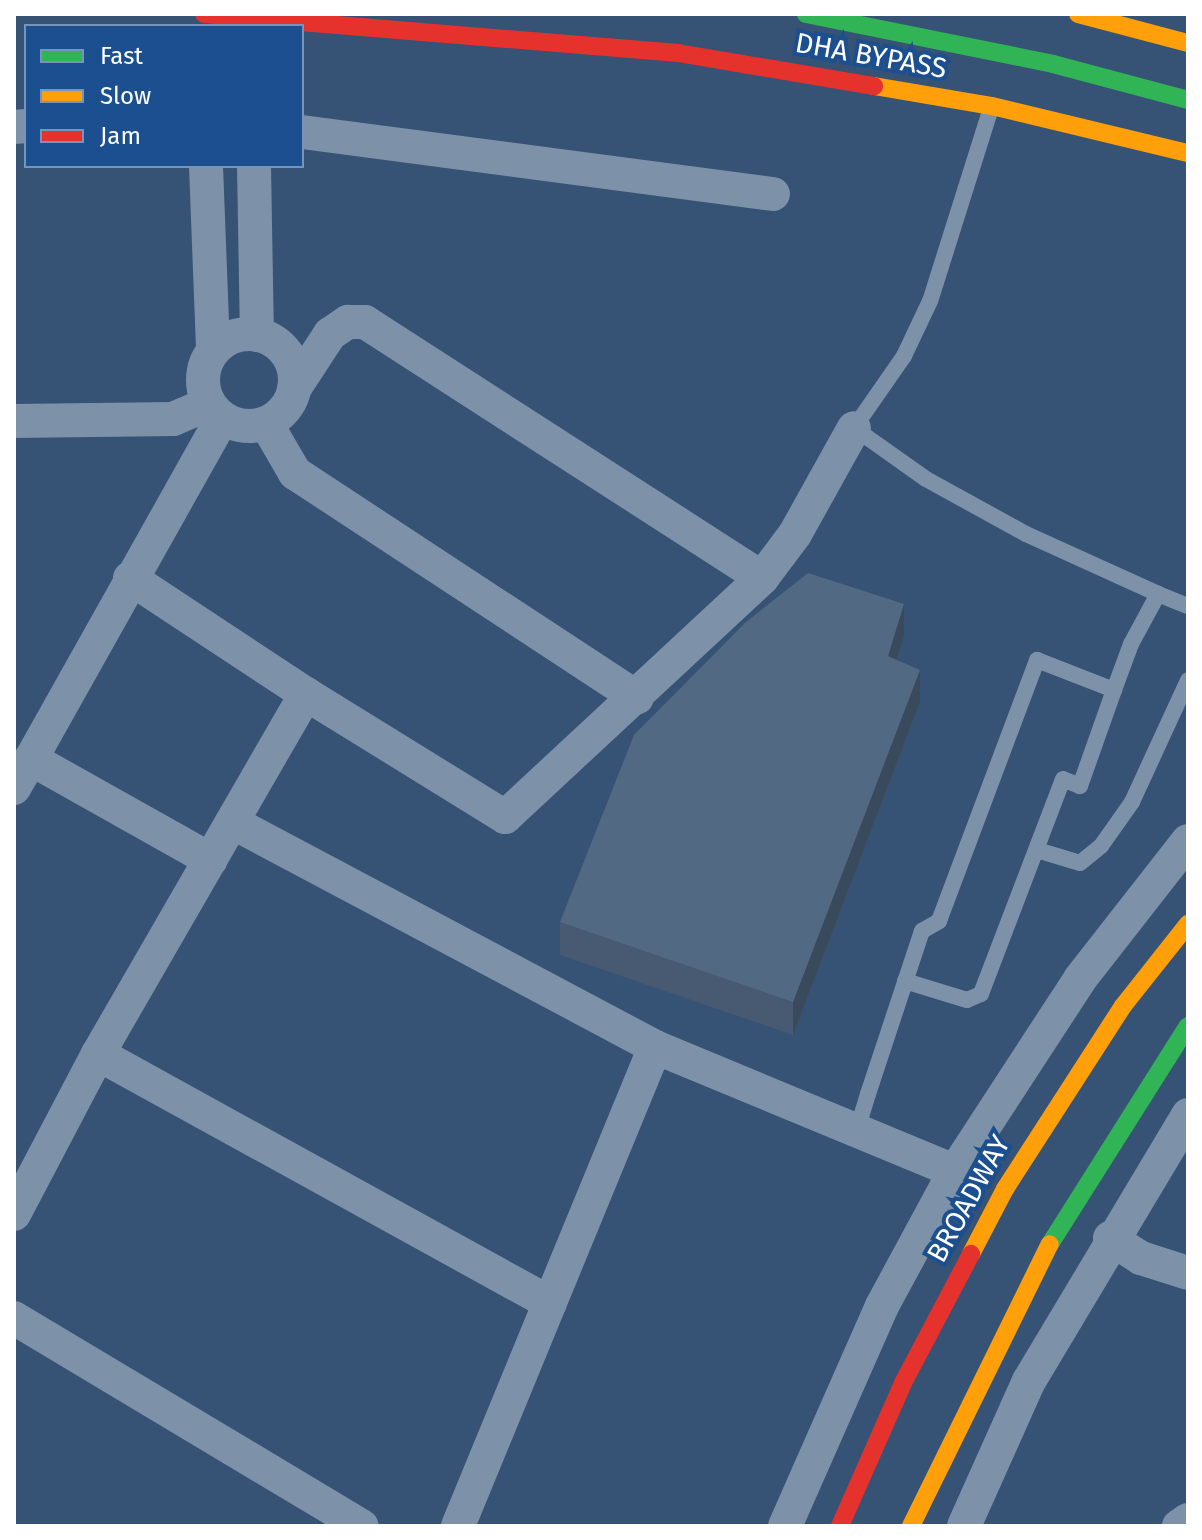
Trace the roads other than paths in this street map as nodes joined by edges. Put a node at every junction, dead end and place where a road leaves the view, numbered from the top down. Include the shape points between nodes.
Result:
1 (204, 14) edge
2 (806, 14) edge
3 (1078, 14) edge
4 (1188, 43) edge
5 (1188, 100) edge
6 (992, 106) junction
7 (304, 132) edge
8 (1188, 153) edge
9 (206, 168) edge
10 (254, 168) edge
11 (773, 194) dead end
12 (257, 335) junction
13 (213, 350) junction
14 (294, 389) junction
15 (215, 411) junction
16 (14, 421) edge
17 (266, 423) junction
18 (854, 428) junction
19 (130, 578) junction
20 (762, 578) junction
21 (1158, 594) junction
22 (1188, 606) edge
23 (1188, 680) edge
24 (1114, 690) junction
25 (306, 694) junction
26 (637, 698) junction
27 (31, 759) junction
28 (14, 788) edge
29 (232, 822) junction
30 (1188, 841) edge
31 (1037, 850) junction
32 (211, 860) junction
33 (1147, 894) junction
34 (1187, 927) edge
35 (905, 981) junction
36 (1188, 1026) edge
37 (655, 1047) junction
38 (98, 1054) junction
39 (1188, 1115) edge
40 (857, 1130) junction
41 (955, 1171) junction
42 (14, 1214) edge
43 (1110, 1238) junction
44 (1188, 1273) edge
45 (550, 1303) junction
46 (14, 1318) edge
47 (1188, 1520) edge
48 (362, 1526) edge
49 (458, 1526) edge
50 (785, 1526) edge
51 (840, 1526) edge
52 (911, 1526) edge
53 (964, 1526) edge
54 (1179, 1526) edge

1 - 6 main road, DHA BYPASS via 678,53
2 - 5 main road via 1053,64
3 - 4 main road
6 - 8 main road, DHA BYPASS
6 - 18 lane via 930,301 904,356
7 - 11 street
9 - 13 street
10 - 12 street
12 - 13 street via 241,334
12 - 14 street via 279,345 286,355
13 - 15 street via 204,367
14 - 17 street via 279,415
14 - 20 street via 330,334 348,322 365,322
15 - 16 street via 173,419
15 - 17 street via 244,427
15 - 19 street
17 - 26 street via 295,473
18 - 20 street via 795,534
18 - 21 lane via 926,479 1026,534
19 - 25 street
19 - 27 street
20 - 26 street
21 - 22 lane
21 - 24 lane
23 - 31 lane via 1132,802 1101,846 1080,863
24 - 31 lane via 1080,786 1063,779
24 - 35 lane via 1037,660 939,921 922,931
25 - 26 street via 505,817
25 - 29 street
27 - 28 street
27 - 32 street
29 - 32 street
29 - 37 street
30 - 33 street
31 - 35 lane via 981,994 967,1000
32 - 38 street
33 - 34 street
33 - 41 street via 1080,979
34 - 51 main road, BROADWAY via 1123,1006 1005,1189 903,1383
35 - 40 lane
36 - 52 main road via 1036,1266
37 - 40 street
37 - 45 street
38 - 42 street
38 - 45 street
39 - 43 street
40 - 41 street
41 - 50 street via 882,1306
43 - 44 street via 1141,1258
43 - 53 street via 1029,1381
45 - 49 street
46 - 48 street
47 - 54 street

